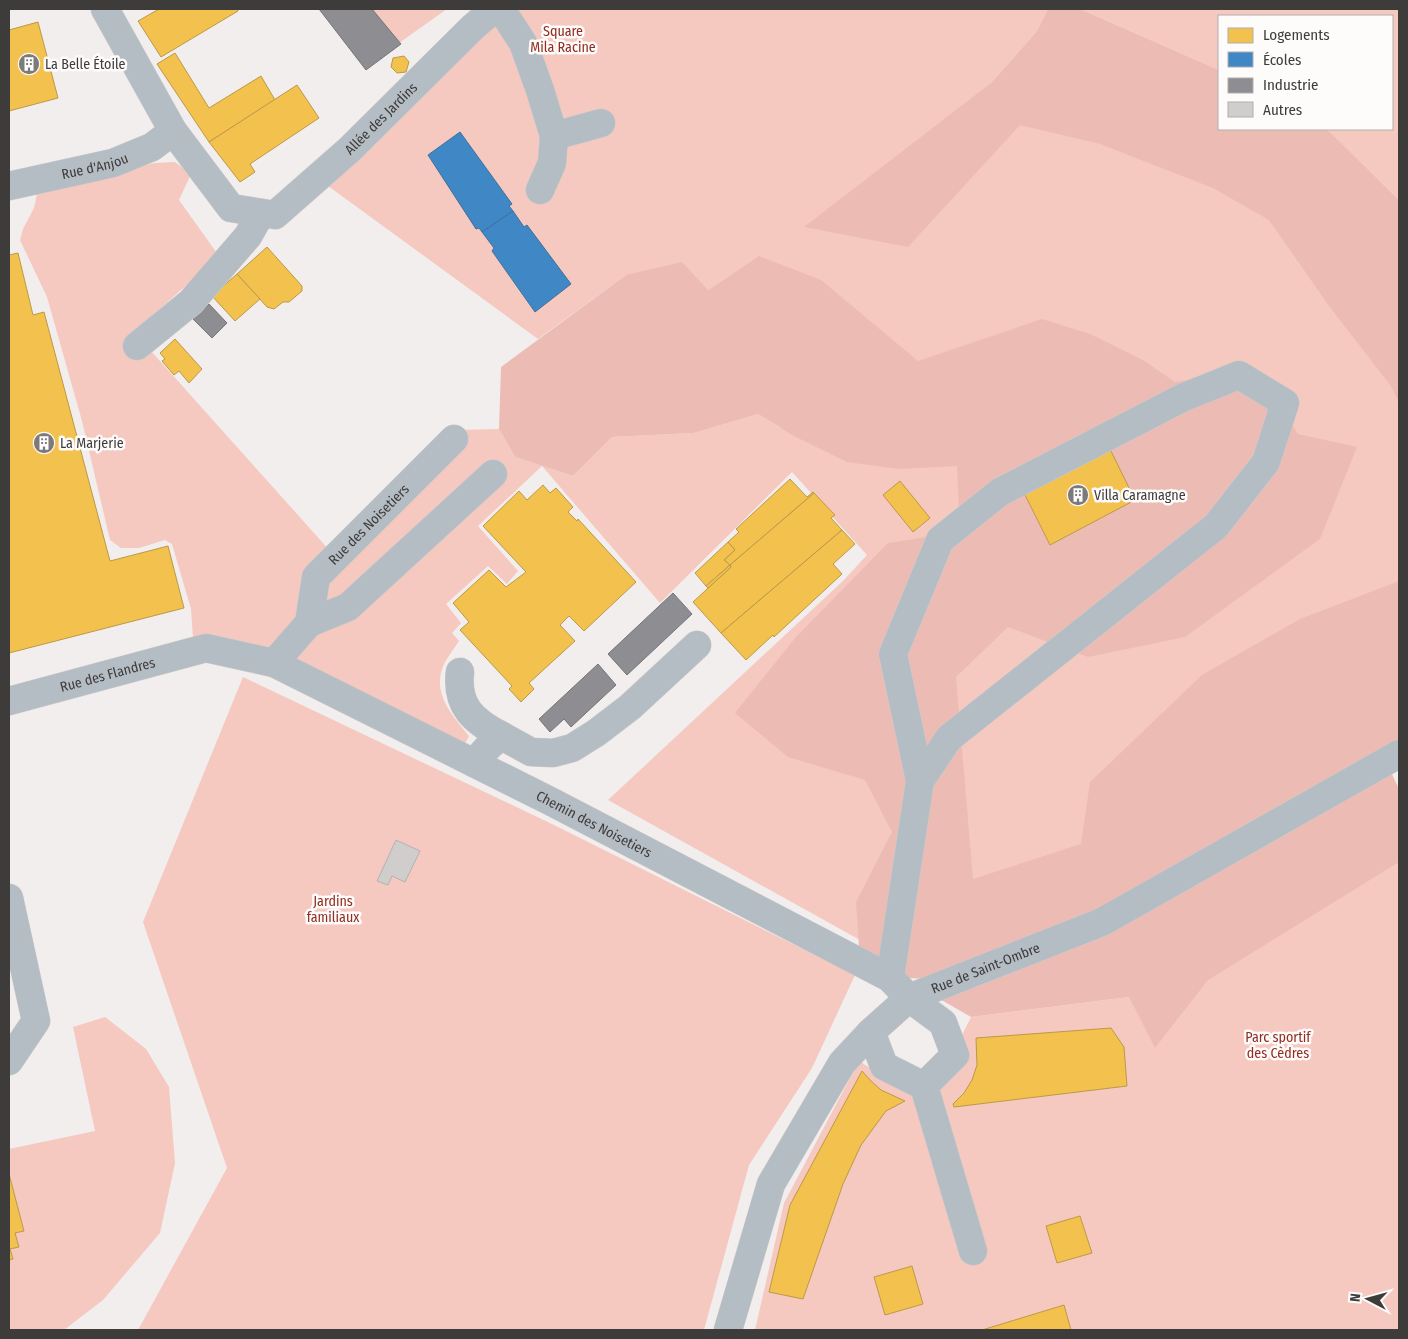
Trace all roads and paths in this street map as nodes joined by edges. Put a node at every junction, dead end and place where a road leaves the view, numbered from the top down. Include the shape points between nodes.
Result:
1 (105, 9) edge
2 (494, 9) edge
3 (501, 9) edge
4 (601, 123) dead end
5 (173, 131) junction
6 (554, 136) junction
7 (9, 186) edge
8 (540, 190) dead end
9 (261, 213) junction
10 (137, 346) dead end
11 (454, 439) dead end
12 (493, 474) dead end
13 (309, 623) junction
14 (697, 645) dead end
15 (274, 663) junction
16 (460, 672) dead end
17 (9, 701) edge
18 (502, 736) junction
19 (1399, 754) edge
20 (474, 763) junction
21 (920, 780) junction
22 (9, 898) edge
23 (890, 978) junction
24 (909, 998) junction
25 (871, 1032) junction
26 (9, 1061) edge
27 (924, 1086) junction
28 (973, 1251) dead end
29 (728, 1330) edge

1 - 5 street, Allée des Jardins
2 - 9 street, Allée des Jardins via 349,150 274,215
3 - 6 street via 523,43
4 - 6 street
5 - 7 street, Rue d'Anjou via 152,148 113,163
5 - 9 street, Allée des Jardins via 231,208
6 - 8 street via 552,163
9 - 10 street via 248,236 190,302
11 - 13 street, Rue des Noisetiers via 316,577
12 - 13 street via 348,607
13 - 15 street
14 - 18 street via 630,708 572,748 553,753 531,752
15 - 17 street, Rue des Flandres via 206,648
15 - 20 street, Chemin des Noisetiers
16 - 18 street via 458,686 462,702 485,727
18 - 20 street
19 - 24 street, Rue de Saint-Ombre via 1102,922
20 - 23 street, Chemin des Noisetiers
21 - 21 street via 893,654 940,540 1000,492 1182,398 1231,378 1239,375 1285,403 1266,462 1216,526 949,738
21 - 23 street
22 - 26 street via 36,1021
23 - 24 street, Chemin des Noisetiers
24 - 25 street, Rue de Saint-Ombre
24 - 27 street via 943,1023 955,1055
25 - 27 street via 884,1066
25 - 29 street, Rue de Saint-Ombre via 842,1063 771,1184
27 - 28 street

